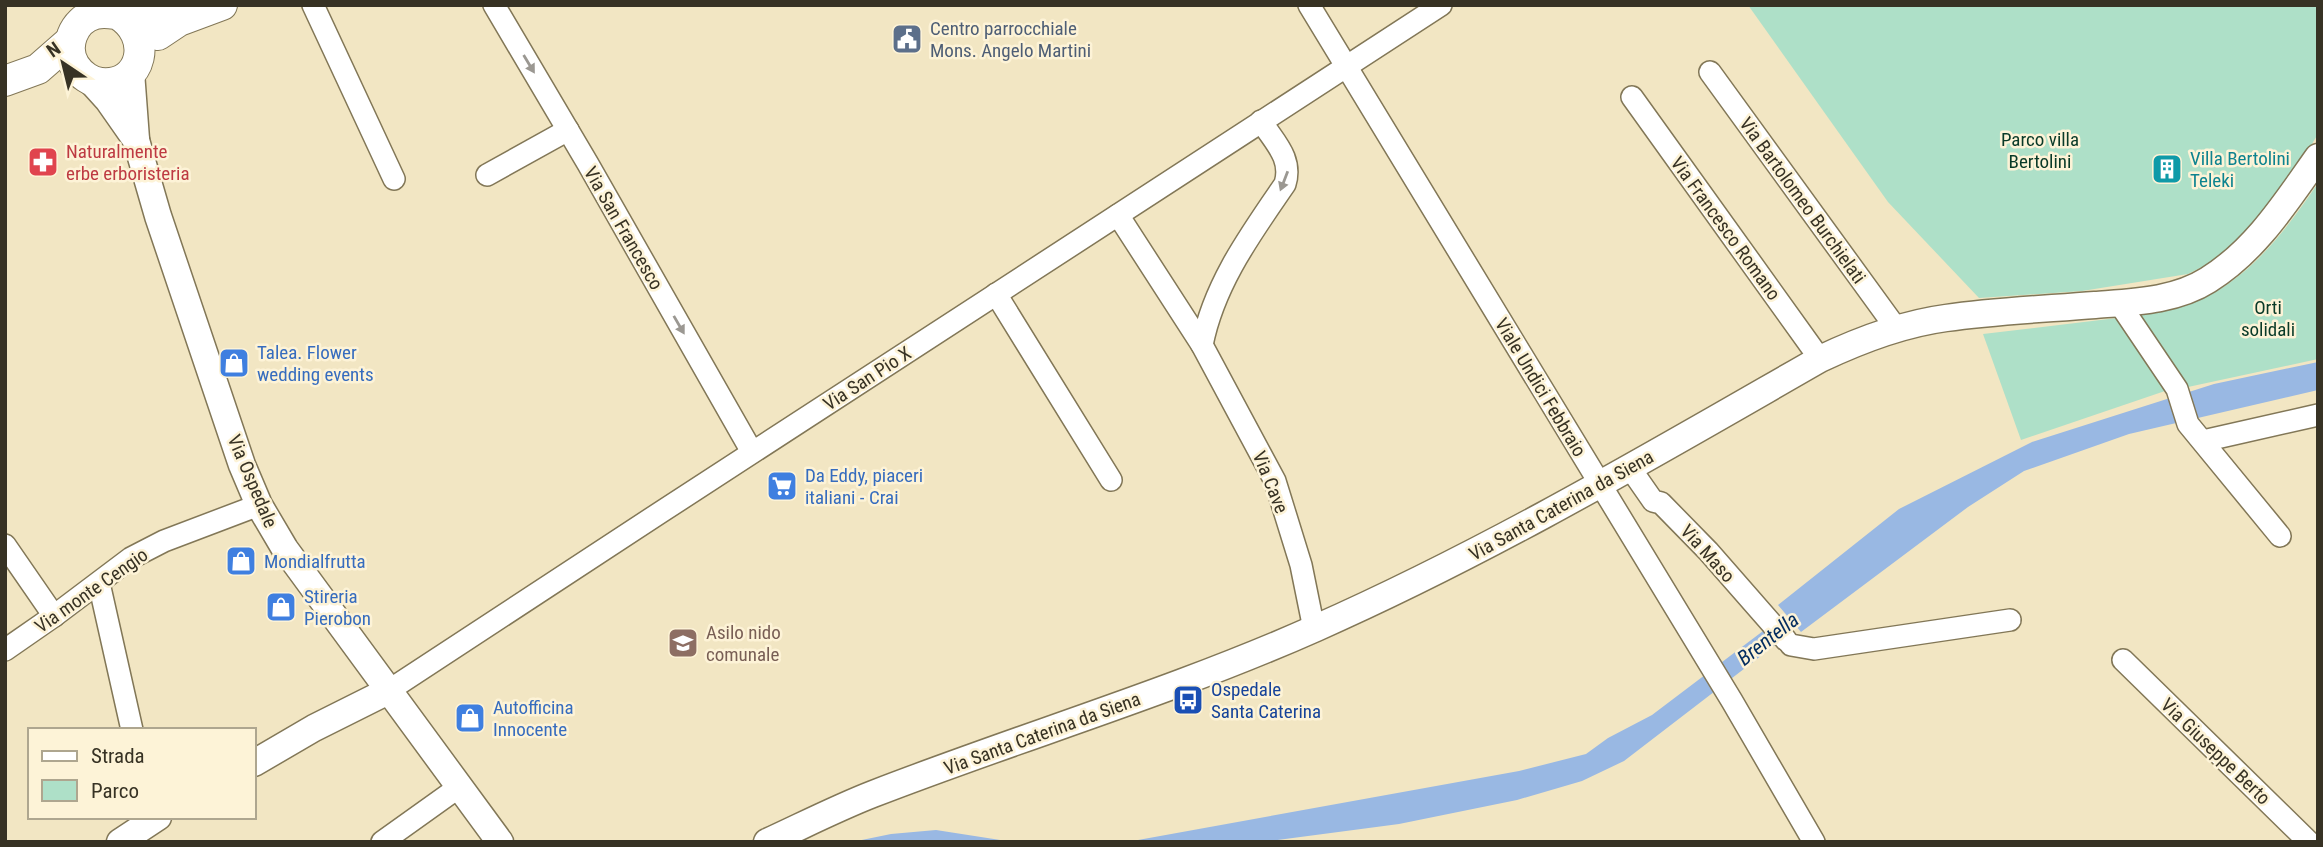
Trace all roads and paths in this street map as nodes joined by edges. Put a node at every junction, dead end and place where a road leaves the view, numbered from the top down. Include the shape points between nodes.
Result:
1 (222, 5) edge
2 (313, 5) edge
3 (494, 5) edge
4 (1309, 5) edge
5 (1441, 5) edge
6 (191, 9) edge
7 (117, 14) junction
8 (70, 41) junction
9 (135, 62) junction
10 (1347, 67) junction
11 (38, 69) junction
12 (1710, 72) dead end
13 (84, 76) junction
14 (5, 81) edge
15 (1632, 97) dead end
16 (1261, 121) junction
17 (135, 128) junction
18 (568, 130) junction
19 (2318, 157) edge
20 (487, 175) dead end
21 (394, 179) dead end
22 (1118, 215) junction
23 (996, 294) junction
24 (2119, 303) junction
25 (1896, 328) junction
26 (1202, 345) junction
27 (1820, 359) junction
28 (2318, 415) edge
29 (2203, 442) junction
30 (751, 452) junction
31 (1630, 468) junction
32 (1111, 481) dead end
33 (1601, 484) junction
34 (259, 505) junction
35 (2280, 536) dead end
36 (5, 545) edge
37 (99, 583) junction
38 (54, 616) junction
39 (2010, 620) dead end
40 (1314, 629) junction
41 (5, 650) edge
42 (2123, 660) dead end
43 (388, 691) junction
44 (132, 728) edge
45 (256, 762) edge
46 (458, 787) junction
47 (154, 824) edge
48 (120, 842) edge
49 (382, 842) edge
50 (500, 842) edge
51 (767, 842) edge
52 (1814, 842) edge
53 (2309, 842) edge

1 - 6 main road
2 - 21 street
3 -> 18 street, Via San Francesco
4 - 10 street, Viale Undici Febbraio
5 - 10 street, Via San Pio X
6 - 7 main road
6 - 9 main road
7 - 8 main road via 93,14 82,20
7 - 9 main road via 136,29 140,41
8 - 11 main road
8 - 13 main road via 73,63
9 - 13 main road via 122,79 111,83
9 - 17 street, Via Ospedale
10 - 16 street, Via San Pio X
10 - 33 street, Viale Undici Febbraio
11 - 13 main road
11 - 14 main road
12 - 25 street, Via Bartolomeo Burchielati
13 - 17 street, Via Ospedale
15 - 27 street, Via Francesco Romano
16 - 22 street, Via San Pio X
16 -> 26 street via 1289,172 1232,264 1210,310
17 - 34 street, Via Ospedale via 158,216
18 - 20 street
18 -> 30 street, Via San Francesco
19 - 24 street, Via Santa Caterina da Siena via 2245,253 2207,281 2175,295
22 - 23 street, Via San Pio X
22 - 26 street, Via Cave
23 - 30 street, Via San Pio X
23 - 32 street
24 - 25 street, Via Santa Caterina da Siena via 1945,318
24 - 29 street via 2177,389 2188,422
25 - 27 street, Via Santa Caterina da Siena
26 - 40 street, Via Cave via 1275,481 1301,565
27 - 31 street, Via Santa Caterina da Siena
28 - 29 street
29 - 35 street
30 - 43 street, Via San Pio X
31 - 33 street, Via Santa Caterina da Siena
31 - 39 street, Via Maso via 1653,502 1673,514 1788,642 1814,649
33 - 40 street, Via Santa Caterina da Siena via 1449,566
33 - 52 street, Viale Undici Febbraio
34 - 37 street, Via monte Cengio via 164,541 131,558
34 - 43 street, Via Ospedale via 285,550
36 - 38 street
37 - 38 street, Via monte Cengio
37 - 44 street
38 - 41 street, Via monte Cengio
40 - 51 street, Via Santa Caterina da Siena via 1106,711 872,794
42 - 53 street, Via Giuseppe Berto
43 - 45 street
43 - 46 street, Via Ospedale
46 - 49 street
46 - 50 street, Via Ospedale
47 - 48 street

